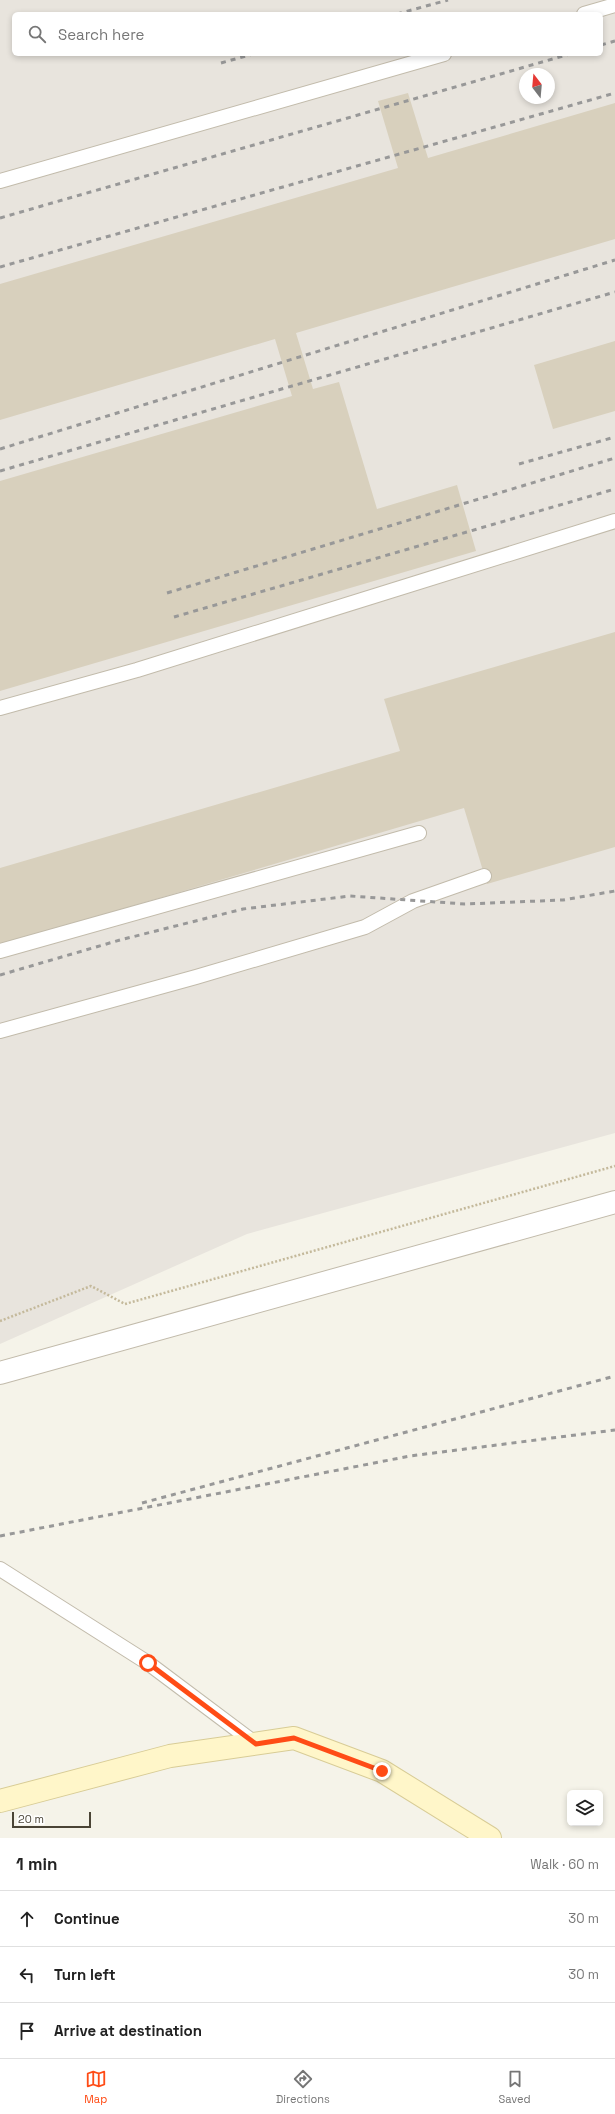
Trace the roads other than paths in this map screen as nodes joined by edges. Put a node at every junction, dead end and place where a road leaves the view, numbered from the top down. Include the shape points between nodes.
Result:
1 (615, 5) edge
2 (591, 12) edge
3 (437, 56) edge
4 (0, 181) edge
5 (615, 521) edge
6 (0, 708) edge
7 (419, 833) dead end
8 (484, 876) dead end
9 (0, 951) edge
10 (0, 1031) edge
11 (615, 1202) edge
12 (0, 1373) edge
13 (0, 1569) edge
14 (256, 1744) junction
15 (0, 1801) edge
16 (490, 1838) edge

1 - 2 lane
3 - 4 lane
5 - 6 lane via 145,667
7 - 9 lane
8 - 10 lane via 413,900 366,928
11 - 12 street
13 - 14 lane via 148,1663
14 - 15 main road via 170,1756
14 - 16 main road via 294,1738 382,1771

